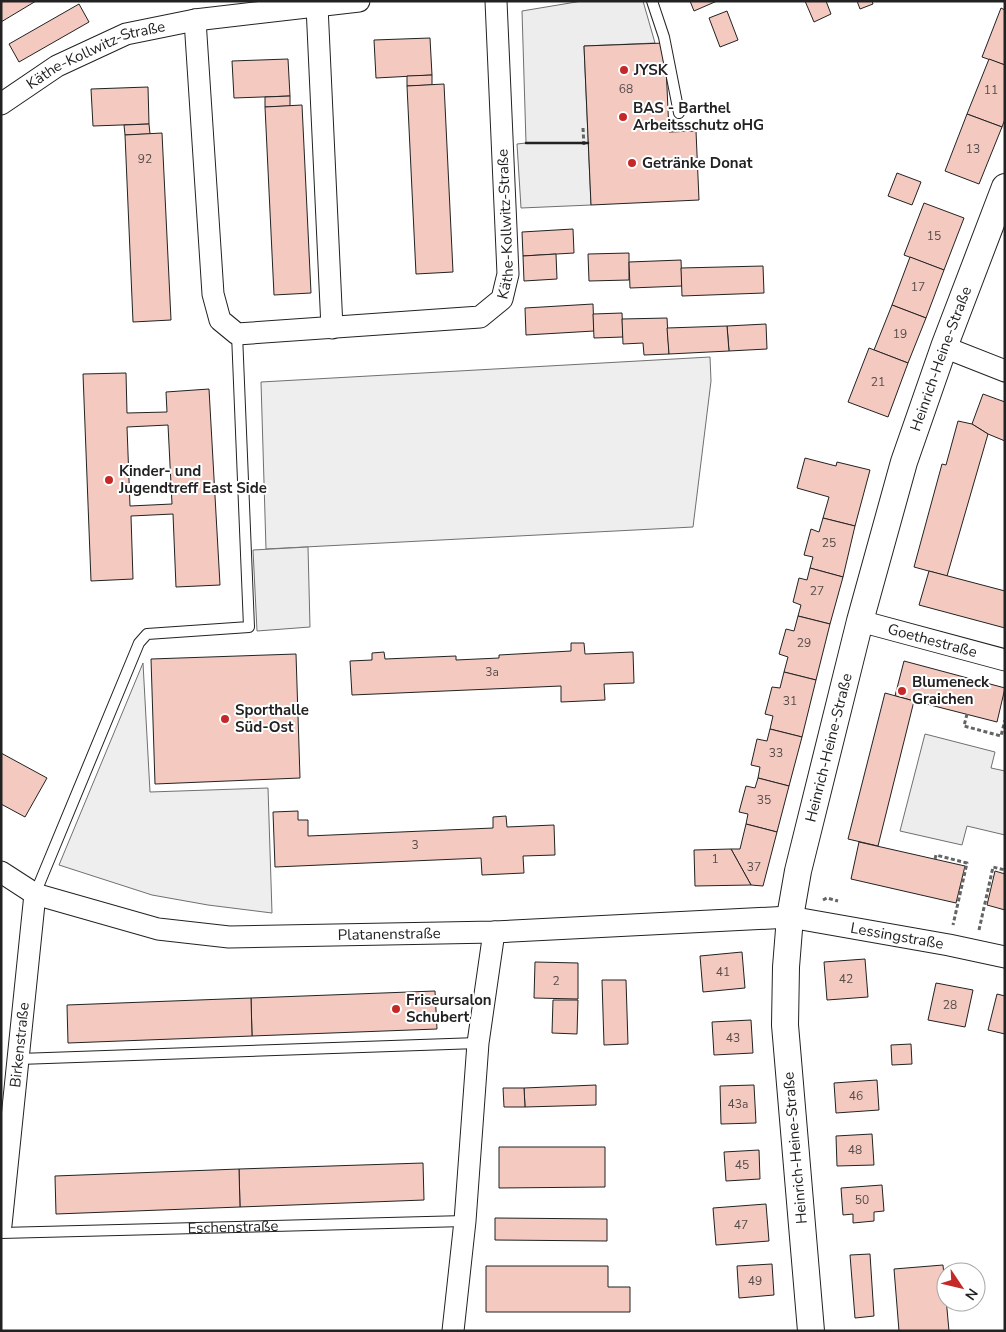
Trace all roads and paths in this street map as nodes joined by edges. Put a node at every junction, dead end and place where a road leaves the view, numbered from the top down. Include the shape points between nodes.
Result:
1 (358, 1) edge
2 (496, 1) edge
3 (652, 1) edge
4 (317, 6) junction
5 (195, 20) junction
6 (1, 104) edge
7 (679, 113) dead end
8 (584, 128) dead end
9 (584, 148) dead end
10 (1005, 187) edge
11 (332, 328) junction
12 (237, 334) junction
13 (944, 347) junction
14 (1005, 371) edge
15 (860, 621) junction
16 (1005, 660) edge
17 (967, 714) dead end
18 (1005, 720) edge
19 (935, 859) dead end
20 (1005, 870) edge
21 (1, 872) edge
22 (35, 894) junction
23 (790, 917) junction
24 (494, 932) junction
25 (949, 945) junction
26 (974, 950) junction
27 (1005, 957) edge
28 (478, 1044) junction
29 (19, 1059) junction
30 (465, 1221) junction
31 (1, 1224) edge
32 (1, 1233) edge
33 (453, 1331) edge
34 (811, 1331) edge

1 - 4 street, Käthe-Kollwitz-Straße
2 - 11 street, Käthe-Kollwitz-Straße via 508,274 502,299 480,317
3 - 7 lane via 664,37
4 - 5 street, Käthe-Kollwitz-Straße
4 - 11 street
5 - 6 street, Käthe-Kollwitz-Straße via 126,34 57,66
5 - 12 street via 213,294 220,320
8 - 9 path
10 - 13 street, Heinrich-Heine-Straße
11 - 12 street, Käthe-Kollwitz-Straße
12 - 22 lane via 249,627 147,634 139,643
13 - 14 street
13 - 15 street, Heinrich-Heine-Straße via 904,462
15 - 16 street, Goethestraße
15 - 23 street, Heinrich-Heine-Straße via 798,871
17 - 18 path via 964,726 1001,736
19 - 25 path via 936,856 967,863
20 - 26 path via 993,867
21 - 22 street, Platanenstraße
22 - 24 street, Platanenstraße via 158,929 229,938
22 - 29 street, Birkenstraße
23 - 24 street, Platanenstraße
23 - 25 street, Lessingstraße
23 - 34 street, Heinrich-Heine-Straße via 785,1025
24 - 28 street
25 - 26 street, Lessingstraße
26 - 27 street, Lessingstraße
28 - 29 lane
28 - 30 street
29 - 31 street, Birkenstraße
30 - 32 lane, Eschenstraße
30 - 33 street

